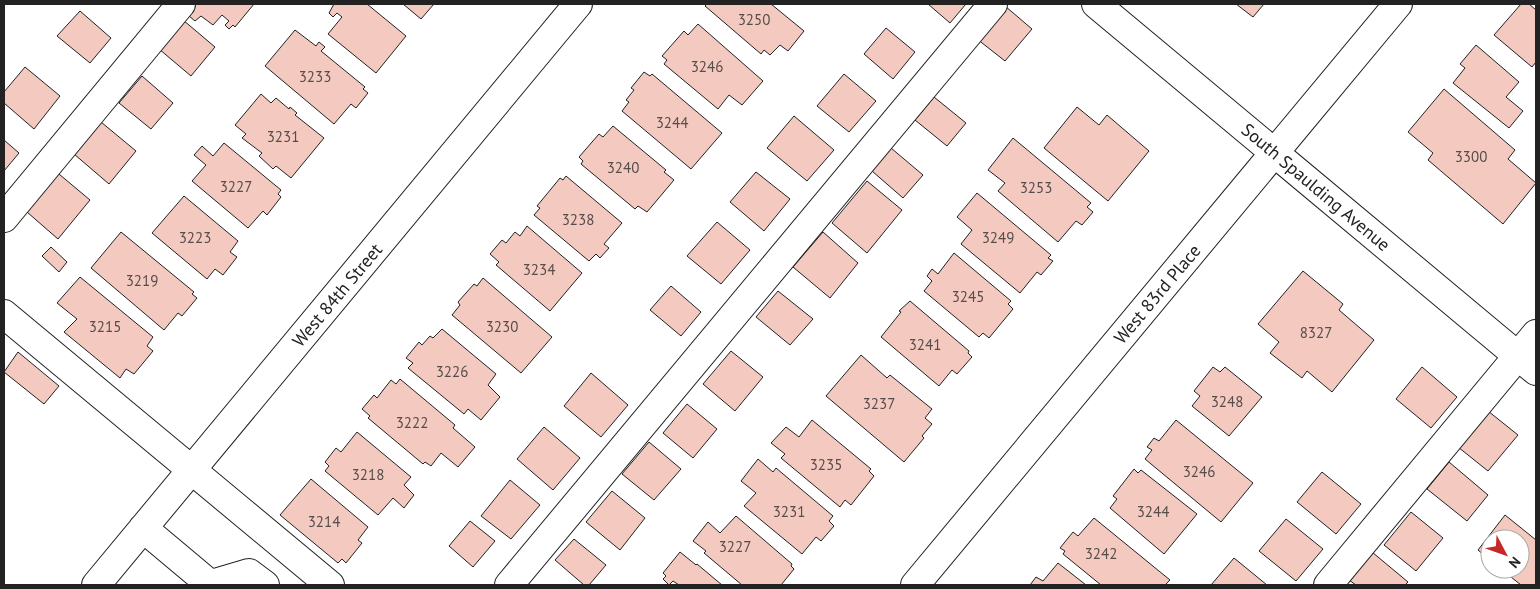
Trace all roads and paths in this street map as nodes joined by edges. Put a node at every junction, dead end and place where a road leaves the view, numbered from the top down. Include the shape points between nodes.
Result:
1 (181, 4) edge
2 (578, 4) edge
3 (992, 4) edge
4 (1096, 4) edge
5 (1398, 4) edge
6 (1274, 153) junction
7 (4, 218) edge
8 (4, 314) edge
9 (1536, 334) edge
10 (1527, 363) edge
11 (192, 470) junction
12 (143, 528) junction
13 (96, 585) edge
14 (212, 585) edge
15 (265, 585) edge
16 (330, 585) edge
17 (509, 585) edge
18 (915, 585) edge
19 (1328, 585) edge

1 - 7 street
2 - 11 street, West 84th Street
3 - 17 street
4 - 6 street, South Spaulding Avenue
5 - 6 street, West 83rd Place
6 - 10 street, South Spaulding Avenue
6 - 18 street, West 83rd Place
8 - 11 street
9 - 10 street
10 - 19 street
11 - 12 street, West 84th Street
11 - 16 street
12 - 13 street, West 84th Street
12 - 14 street
14 - 15 street via 249,573

